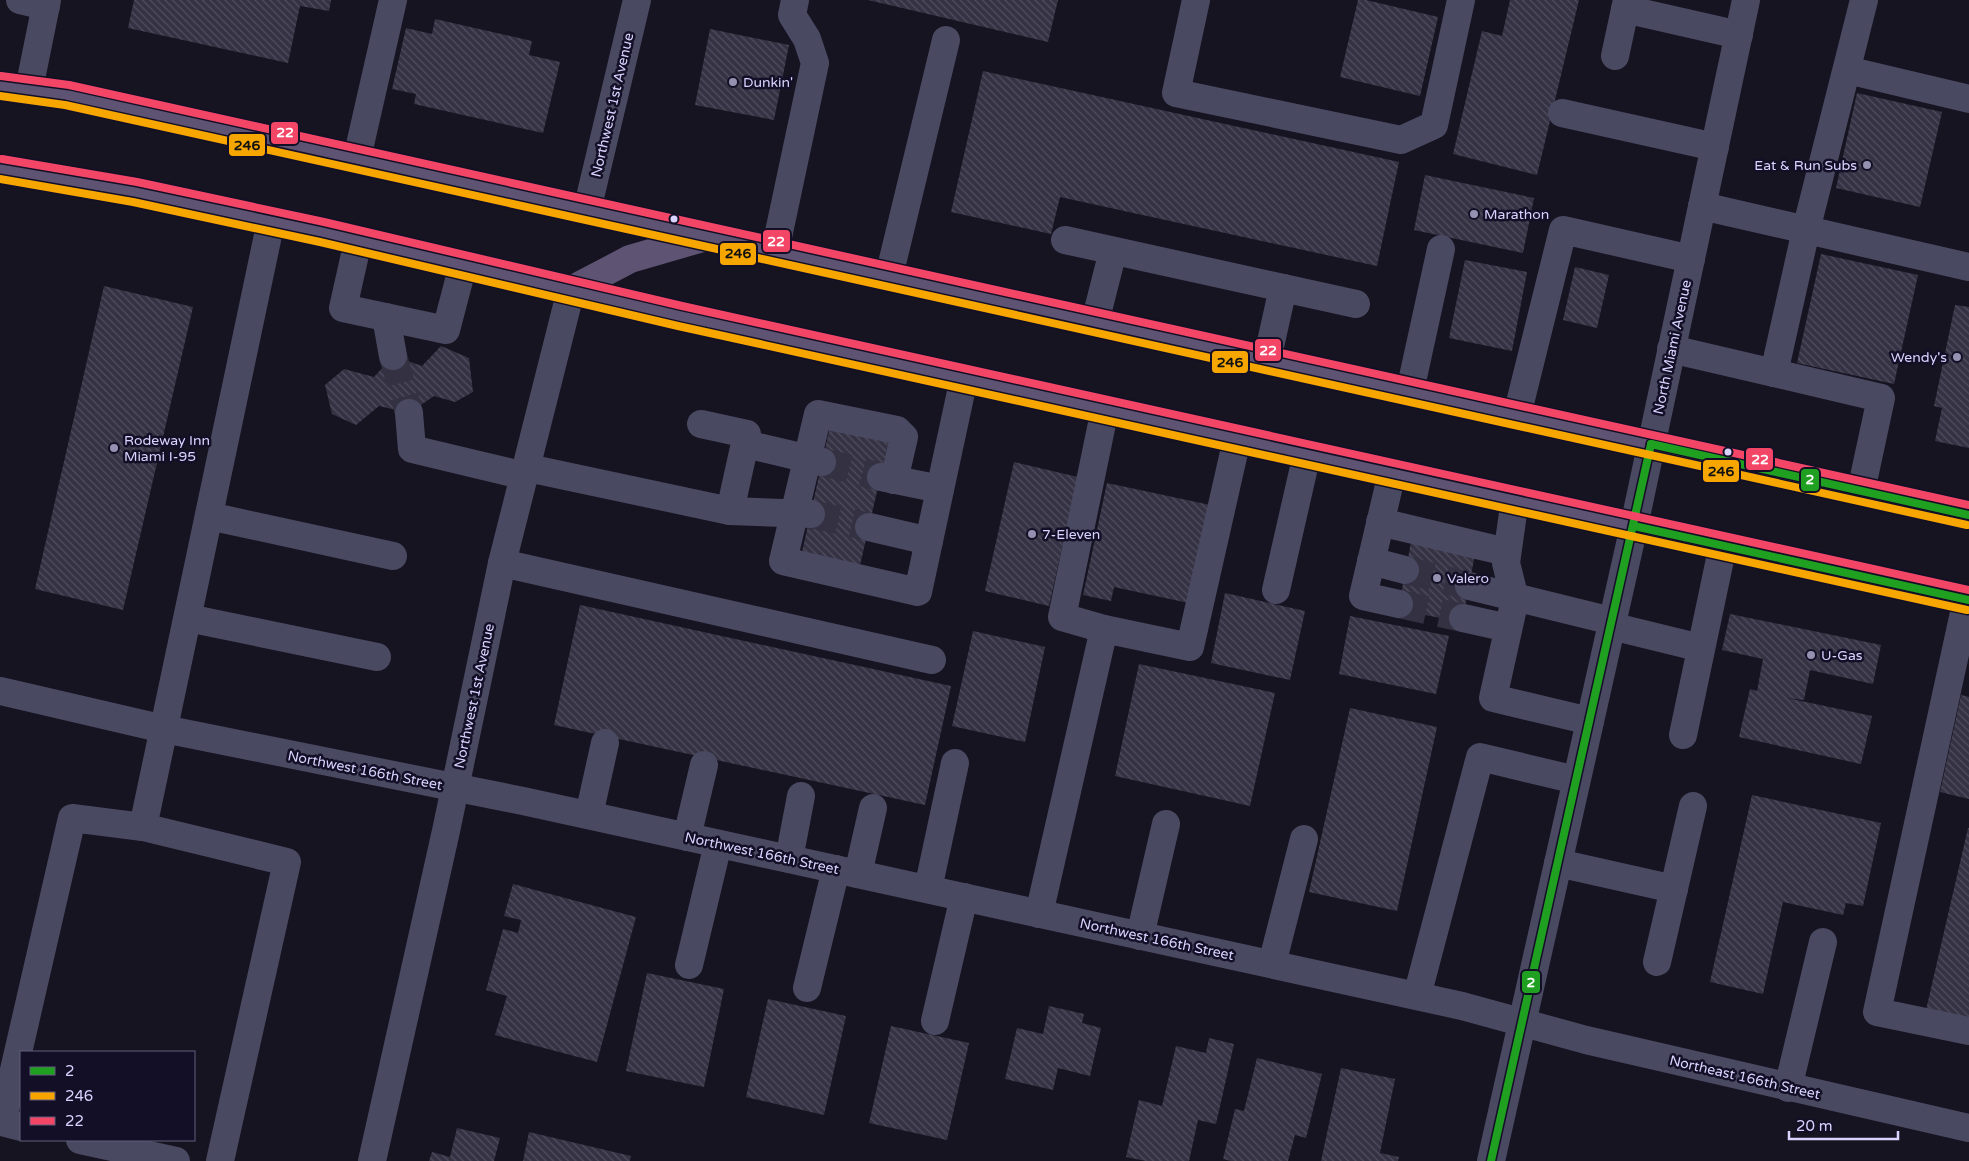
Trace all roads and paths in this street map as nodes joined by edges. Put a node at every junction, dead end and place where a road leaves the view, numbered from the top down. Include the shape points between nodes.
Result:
1 (393, 0) edge
2 (637, 0) edge
3 (794, 0) edge
4 (1196, 0) edge
5 (1461, 0) edge
6 (1746, 0) edge
7 (1864, 0) edge
8 (38, 2) edge
9 (1626, 5) edge
10 (1738, 36) junction
11 (946, 40) dead end
12 (1615, 56) dead end
13 (1846, 70) junction
14 (0, 86) edge
15 (29, 90) junction
16 (1969, 99) edge
17 (1562, 113) dead end
18 (1715, 147) junction
19 (357, 158) junction
20 (0, 169) edge
21 (1702, 206) junction
22 (587, 210) junction
23 (271, 221) junction
24 (1806, 230) junction
25 (709, 236) junction
26 (1065, 240) dead end
27 (358, 241) junction
28 (1441, 249) dead end
29 (775, 251) junction
30 (1113, 251) junction
31 (1691, 259) junction
32 (463, 264) junction
33 (1969, 267) edge
34 (889, 276) junction
35 (1283, 288) junction
36 (571, 290) junction
37 (1356, 304) dead end
38 (386, 317) junction
39 (1095, 322) junction
40 (1671, 349) junction
41 (393, 356) tunnel mouth
42 (1267, 360) junction
43 (1774, 373) junction
44 (964, 378) junction
45 (1410, 391) junction
46 (1105, 409) junction
47 (409, 413) tunnel mouth
48 (1517, 415) junction
49 (700, 424) dead end
50 (1237, 438) junction
51 (745, 444) junction
52 (1651, 444) junction
53 (1307, 454) junction
54 (814, 460) junction
55 (527, 472) junction
56 (1392, 472) junction
57 (940, 489) junction
58 (1861, 491) junction
59 (1515, 499) junction
60 (730, 511) junction
61 (802, 514) junction
62 (1969, 515) edge
63 (209, 516) junction
64 (1380, 522) junction
65 (1634, 526) junction
66 (870, 527) tunnel mouth
67 (929, 541) junction
68 (1723, 545) junction
69 (1507, 552) junction
70 (393, 556) dead end
71 (1371, 561) junction
72 (502, 562) junction
73 (1405, 570) tunnel mouth
74 (1469, 586) tunnel mouth
75 (1276, 590) dead end
76 (1515, 598) junction
77 (1968, 600) edge
78 (1399, 604) tunnel mouth
79 (188, 618) junction
80 (1463, 618) tunnel mouth
81 (1611, 624) junction
82 (1508, 628) junction
83 (1104, 629) junction
84 (1701, 648) junction
85 (377, 657) dead end
86 (932, 660) dead end
87 (0, 691) edge
88 (1590, 721) junction
89 (164, 729) junction
90 (1683, 735) dead end
91 (605, 743) dead end
92 (955, 763) dead end
93 (704, 766) dead end
94 (1576, 780) junction
95 (455, 788) junction
96 (801, 796) dead end
97 (1693, 806) dead end
98 (873, 808) dead end
99 (589, 815) junction
100 (1166, 824) dead end
101 (143, 827) junction
102 (687, 837) junction
103 (1304, 839) dead end
104 (718, 844) junction
105 (789, 859) junction
106 (1558, 863) junction
107 (847, 871) junction
108 (928, 889) junction
109 (1674, 889) junction
110 (964, 897) junction
111 (1039, 914) junction
112 (1140, 936) junction
113 (1823, 942) dead end
114 (1658, 962) dead end
115 (1272, 964) junction
116 (688, 966) dead end
117 (807, 988) dead end
118 (1417, 996) junction
119 (935, 1021) dead end
120 (1522, 1023) junction
121 (1969, 1031) edge
122 (1788, 1088) junction
123 (20, 1126) edge
124 (1969, 1128) edge
125 (85, 1141) edge
126 (176, 1161) edge
127 (220, 1161) edge
128 (372, 1161) edge
129 (1490, 1161) edge

1 - 19 street
2 - 22 street, Northwest 1st Avenue
3 - 29 street via 792,15 807,39 815,63
4 - 5 street via 1176,93 1401,140 1434,125
6 - 10 street, North Miami Avenue
7 - 13 street
8 - 15 street
9 - 10 street
9 - 12 street
10 - 18 street, North Miami Avenue
11 - 34 street
13 - 16 street
13 - 24 street
14 - 15 main road
15 - 19 main road via 67,95
17 - 18 street
18 - 21 street, North Miami Avenue
19 - 22 main road
20 - 23 main road via 135,192
21 - 24 street
21 - 31 street, North Miami Avenue
22 - 25 main road
23 - 27 main road
23 - 63 street
24 - 33 street
24 - 43 street
25 - 29 main road
25 - 36 main road via 630,259
26 - 30 street
27 - 32 main road
27 - 38 street via 344,308
28 - 45 street
29 - 34 main road
30 - 35 street
30 - 39 street
31 - 40 street, North Miami Avenue
31 - 48 street via 1564,230
32 - 36 main road
32 - 38 street via 446,330
34 - 39 main road
35 - 37 street
35 - 42 street
36 - 44 main road
36 - 55 street, Northwest 1st Avenue
38 - 41 street
39 - 42 main road
40 - 43 street
40 - 52 street, North Miami Avenue
42 - 45 main road
43 - 58 street via 1882,398
44 - 46 main road
44 - 57 street
45 - 48 main road
46 - 50 main road
46 - 83 street via 1062,618
47 - 55 street via 412,449
48 - 52 main road
49 - 51 street via 747,434
50 - 53 main road
50 - 83 street via 1190,647
51 - 54 street
51 - 60 street
52 - 58 main road
52 - 65 street, North Miami Avenue
53 - 56 main road
53 - 75 street
54 - 57 street via 818,414 897,430 904,437 888,479
54 - 61 street
55 - 60 street
55 - 72 street, Northwest 1st Avenue
56 - 59 main road
56 - 64 street
57 - 67 street
58 - 62 main road
59 - 65 main road
59 - 69 street
60 - 61 street
61 - 67 street via 783,561 918,592
63 - 70 street
63 - 79 street
64 - 69 street
64 - 71 street
65 - 68 main road
65 - 81 street, North Miami Avenue
66 - 67 street
68 - 77 main road
68 - 84 street
69 - 76 street via 1506,563
71 - 73 street
71 - 78 street via 1363,596
72 - 86 street
72 - 95 street, Northwest 1st Avenue
74 - 76 street
76 - 81 street
76 - 82 street
77 - 121 street via 1878,1012
79 - 85 street
79 - 89 street
80 - 82 street
81 - 84 street
81 - 88 street, North Miami Avenue
82 - 88 street via 1493,698
83 - 111 street
84 - 90 street
87 - 89 street, Northwest 166th Street
88 - 94 street, North Miami Avenue
89 - 95 street, Northwest 166th Street
89 - 101 street
91 - 99 street
92 - 108 street
93 - 102 street
94 - 106 street, North Miami Avenue
94 - 118 street via 1480,757
95 - 99 street, Northwest 166th Street
95 - 128 street, Northwest 1st Avenue
96 - 105 street
97 - 109 street
98 - 107 street
99 - 102 street, Northwest 166th Street
100 - 112 street
101 - 123 street via 72,818 2,1122
101 - 127 street via 287,862
102 - 104 street, Northwest 166th Street
103 - 115 street
104 - 105 street, Northwest 166th Street
104 - 116 street
105 - 107 street, Northwest 166th Street
106 - 109 street
106 - 120 street, North Miami Avenue
107 - 108 street, Northwest 166th Street
107 - 117 street
108 - 110 street, Northwest 166th Street
109 - 114 street
110 - 111 street, Northwest 166th Street
110 - 119 street
111 - 112 street, Northwest 166th Street
112 - 115 street, Northwest 166th Street
113 - 122 street
115 - 118 street, Northwest 166th Street
118 - 120 street, Northwest 166th Street
120 - 122 street, Northeast 166th Street
120 - 129 street, North Miami Avenue
122 - 124 street, Northeast 166th Street
125 - 126 street

